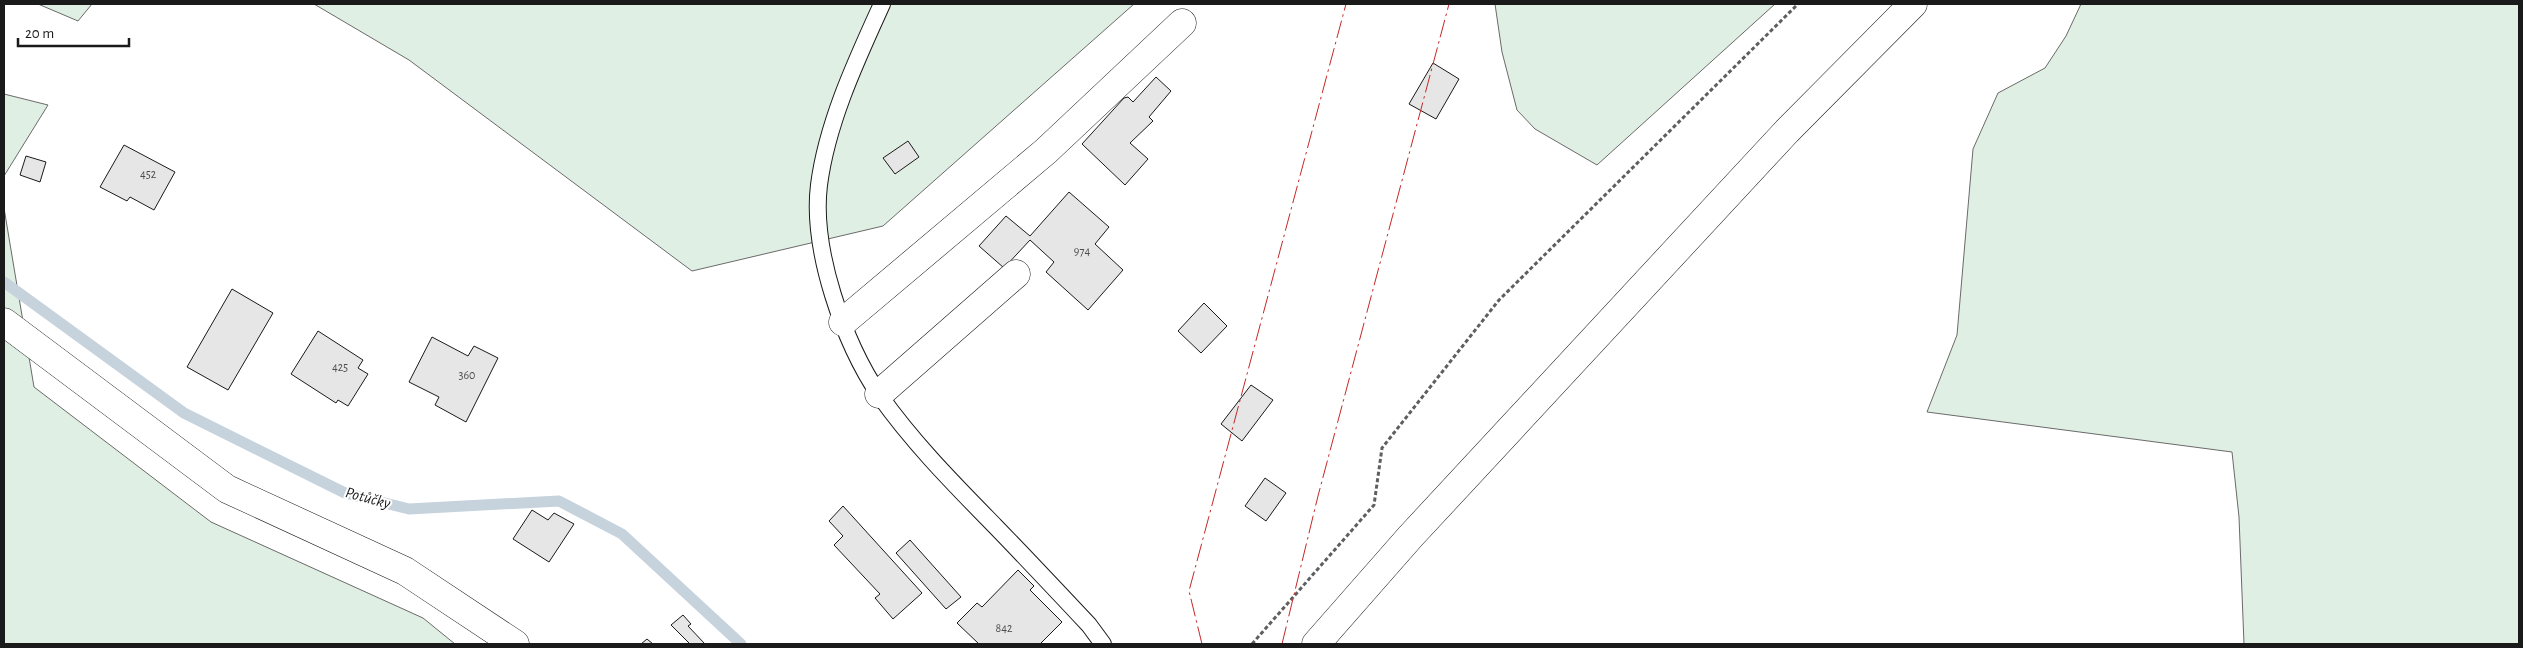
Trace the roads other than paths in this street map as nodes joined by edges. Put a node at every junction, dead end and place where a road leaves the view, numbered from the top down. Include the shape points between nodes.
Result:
1 (882, 4) edge
2 (1913, 4) edge
3 (1182, 23) dead end
4 (1016, 274) dead end
5 (4, 322) edge
6 (843, 322) junction
7 (879, 394) junction
8 (515, 644) edge
9 (1103, 644) edge
10 (1316, 644) edge

1 - 6 lane via 832,128 819,186 818,223 823,257 830,291
2 - 10 street via 1787,131 1417,530
3 - 6 street via 1046,152
4 - 7 street
5 - 8 street via 227,489 405,570
6 - 7 lane
7 - 9 lane via 944,474 1089,625

